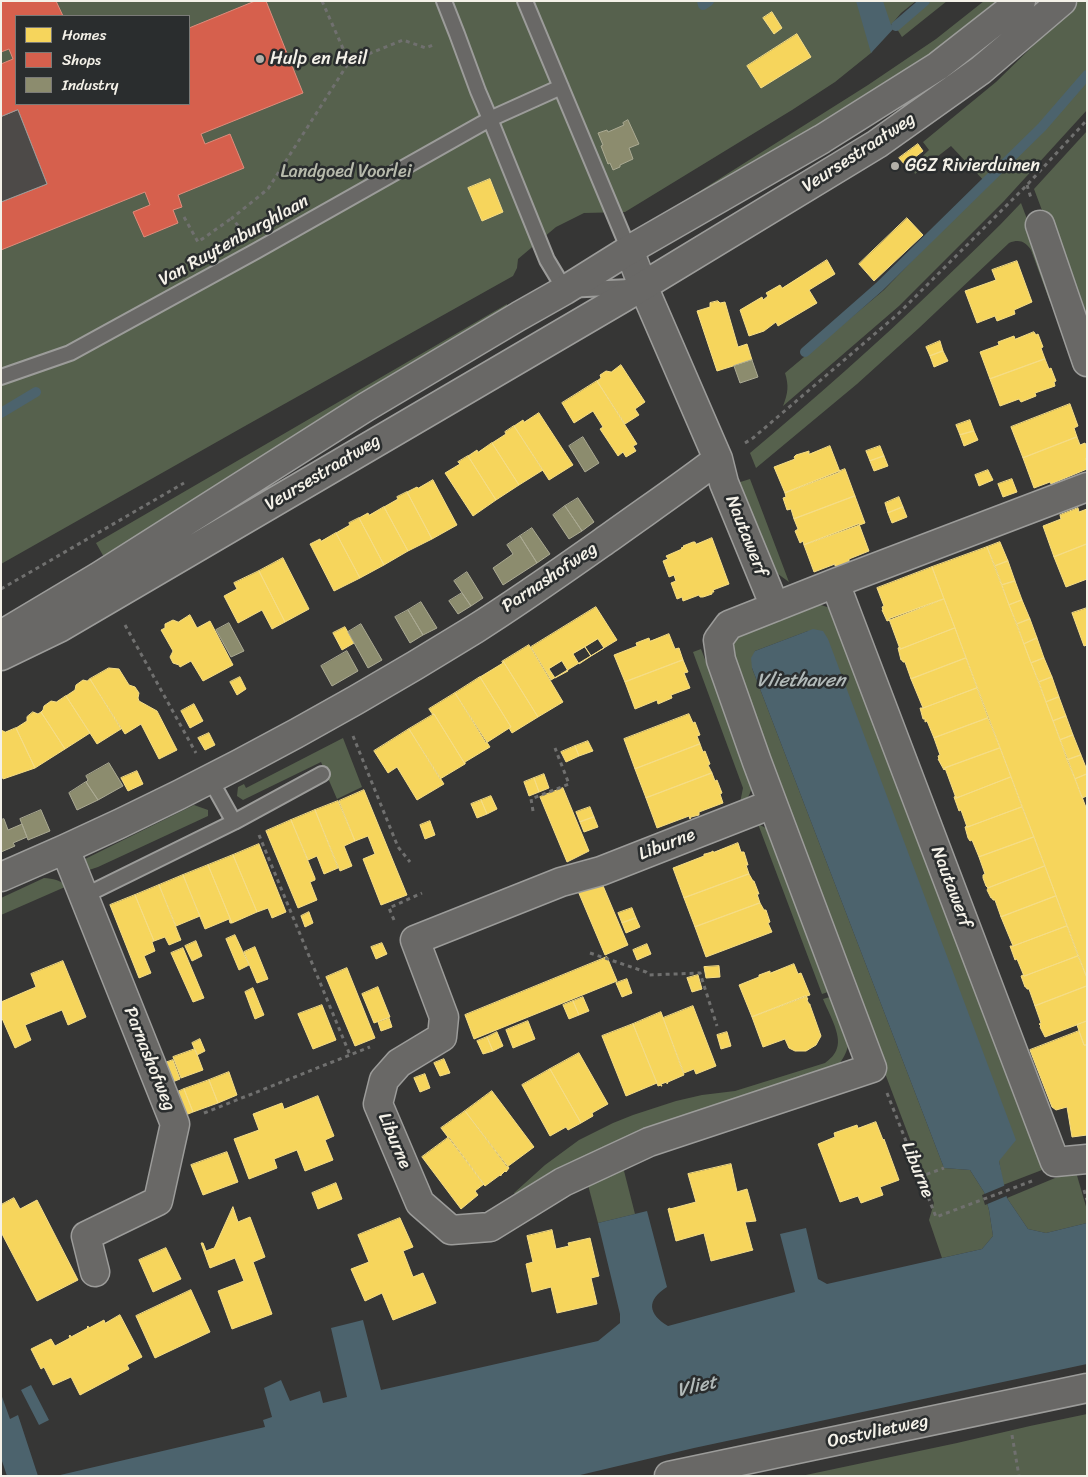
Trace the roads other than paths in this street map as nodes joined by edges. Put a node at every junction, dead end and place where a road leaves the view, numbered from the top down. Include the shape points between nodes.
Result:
1 (444, 1) edge
2 (525, 1) edge
3 (1021, 1) edge
4 (1062, 1) edge
5 (561, 87) junction
6 (490, 119) junction
7 (1040, 225) dead end
8 (629, 250) junction
9 (643, 286) junction
10 (565, 290) junction
11 (1087, 362) edge
12 (1, 377) edge
13 (718, 459) junction
14 (1087, 487) edge
15 (835, 583) junction
16 (775, 607) junction
17 (1, 635) edge
18 (1, 656) edge
19 (322, 774) dead end
20 (210, 779) junction
21 (772, 804) junction
22 (234, 822) junction
23 (65, 849) junction
24 (1, 877) edge
25 (84, 896) junction
26 (1087, 1159) edge
27 (95, 1272) dead end
28 (1087, 1388) edge
29 (669, 1476) edge

1 - 6 lane
2 - 5 lane
3 - 8 street, Veursestraatweg via 938,66 822,140
4 - 9 street, Veursestraatweg via 981,70 877,144
5 - 6 lane, Van Ruytenburghlaan
5 - 8 lane
6 - 10 lane via 547,260
6 - 12 lane, Van Ruytenburghlaan via 70,353
7 - 11 street
8 - 9 street
8 - 10 street, Veursestraatweg
9 - 10 lane, Veursestraatweg
9 - 13 street
9 - 18 street, Veursestraatweg via 59,628
10 - 17 street, Veursestraatweg via 366,407
13 - 16 street, Nautawerf via 724,483
13 - 20 street, Parnashofweg via 475,629
14 - 15 street via 983,527 953,548
15 - 16 street
15 - 26 street, Nautawerf via 1056,1162
16 - 21 street via 729,625 718,640 721,660
19 - 22 lane
20 - 22 lane
20 - 23 street, Parnashofweg
21 - 21 street, Liburne via 872,1068 649,1142 563,1182 490,1227 450,1230 420,1203 378,1104 384,1080 399,1063 442,1037 444,1017 415,940
22 - 25 lane
23 - 24 street, Parnashofweg
23 - 25 street, Parnashofweg
25 - 27 street, Parnashofweg via 175,1124 158,1201 86,1236
28 - 29 street, Oostvlietweg

